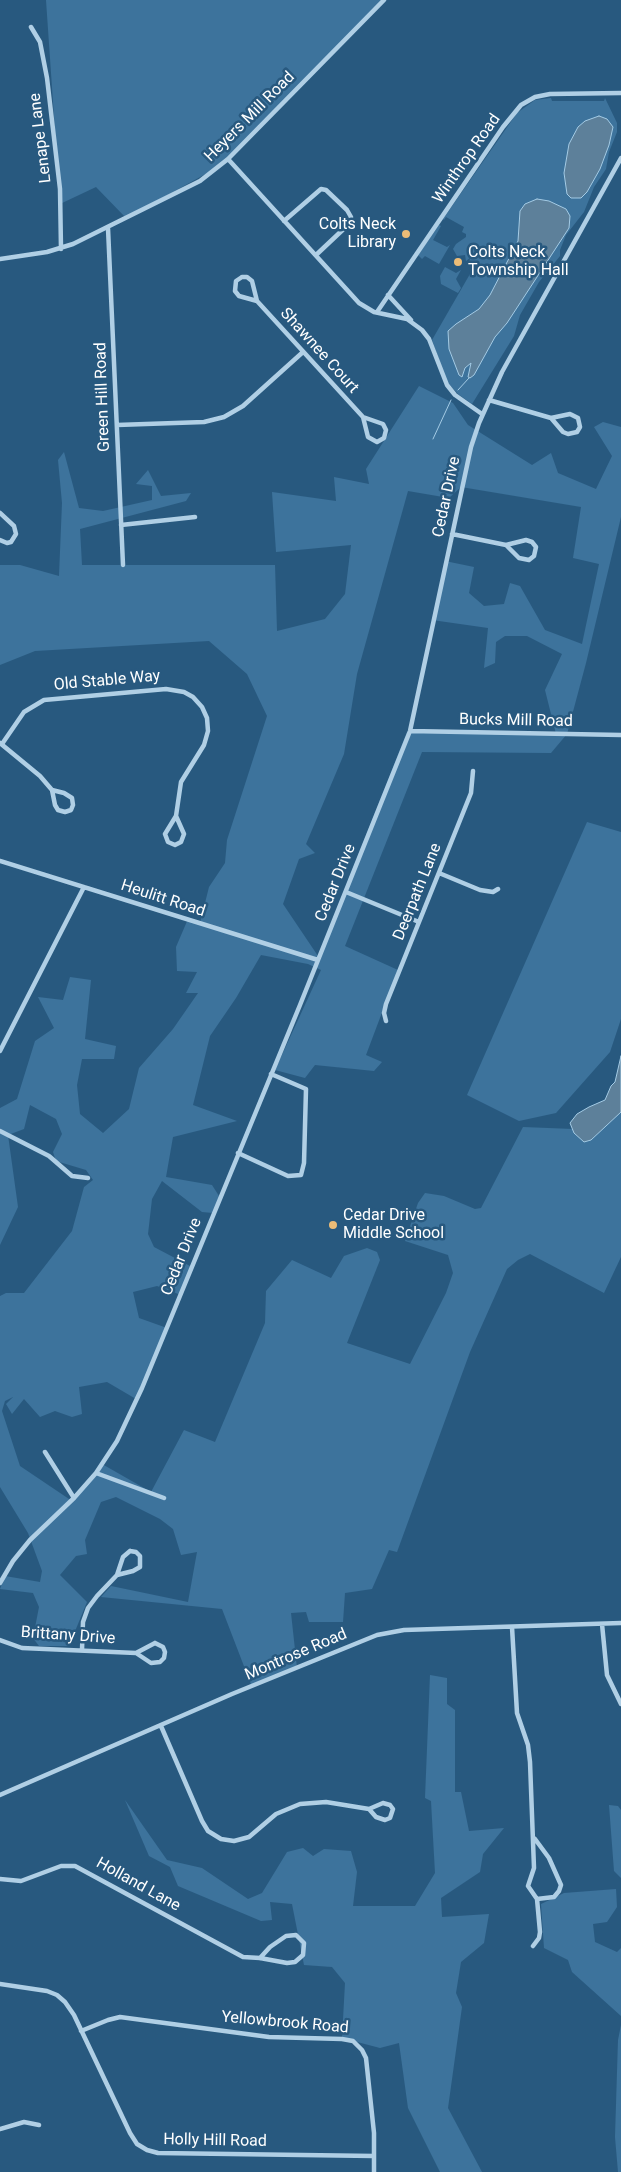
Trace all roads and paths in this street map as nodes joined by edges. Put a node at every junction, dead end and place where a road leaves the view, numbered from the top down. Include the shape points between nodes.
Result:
1 (384, 0) edge
2 (31, 27) dead end
3 (621, 93) edge
4 (621, 158) edge
5 (228, 160) junction
6 (284, 221) junction
7 (108, 228) junction
8 (62, 248) junction
9 (316, 255) junction
10 (0, 259) edge
11 (388, 296) junction
12 (257, 301) junction
13 (377, 312) junction
14 (412, 321) junction
15 (303, 352) junction
16 (488, 400) junction
17 (482, 414) junction
18 (363, 417) junction
19 (551, 418) junction
20 (117, 425) junction
21 (0, 513) edge
22 (195, 517) dead end
23 (120, 525) junction
24 (452, 534) junction
25 (0, 540) edge
26 (506, 545) junction
27 (122, 565) dead end
28 (410, 731) junction
29 (621, 735) edge
30 (1, 744) edge
31 (473, 771) dead end
32 (52, 790) junction
33 (176, 816) junction
34 (0, 861) edge
35 (439, 873) junction
36 (84, 887) junction
37 (498, 889) dead end
38 (346, 892) junction
39 (419, 922) junction
40 (318, 960) junction
41 (386, 1022) dead end
42 (0, 1051) edge
43 (271, 1074) junction
44 (0, 1130) edge
45 (238, 1153) junction
46 (88, 1178) dead end
47 (45, 1452) dead end
48 (96, 1473) junction
49 (74, 1498) junction
50 (164, 1498) dead end
51 (117, 1575) junction
52 (0, 1583) edge
53 (621, 1623) edge
54 (602, 1624) junction
55 (512, 1627) junction
56 (0, 1640) edge
57 (82, 1650) junction
58 (136, 1653) junction
59 (621, 1704) edge
60 (161, 1726) junction
61 (0, 1795) edge
62 (369, 1809) junction
63 (534, 1838) junction
64 (0, 1879) edge
65 (537, 1899) junction
66 (533, 1946) dead end
67 (260, 1958) junction
68 (0, 1984) edge
69 (81, 2031) junction
70 (39, 2125) dead end
71 (0, 2130) edge
72 (374, 2156) junction
73 (374, 2172) edge

1 - 5 street, Heyers Mill Road
2 - 8 street, Lenape Lane via 40,42 47,78 60,189
3 - 11 street, Winthrop Road via 545,95 521,105
4 - 16 street, Cedar Drive
5 - 6 street
5 - 7 street, Heyers Mill Road via 193,185
6 - 9 street
6 - 9 street via 321,190 326,190 347,210 350,223
7 - 8 street, Heyers Mill Road
7 - 20 street, Green Hill Road
8 - 10 street, Heyers Mill Road
9 - 13 street via 359,303
11 - 13 street, Winthrop Road
11 - 14 street
12 - 12 street, Shawnee Court via 252,281 245,277 236,281 234,288 237,294
12 - 15 street, Shawnee Court
13 - 14 street
14 - 17 street via 429,339 447,385 455,395
15 - 18 street, Shawnee Court
15 - 20 street via 243,406 224,417 204,422
16 - 17 street, Cedar Drive
16 - 19 street
17 - 24 street, Cedar Drive via 471,447
18 - 18 street, Shawnee Court via 383,424 386,430 384,438 377,442 368,437
19 - 19 street via 568,434 577,432 580,426 573,415
20 - 23 street, Green Hill Road
21 - 25 street via 14,526 16,534 11,542
22 - 23 street
23 - 27 street, Green Hill Road
24 - 26 street
24 - 28 street, Cedar Drive
26 - 26 street via 526,540 532,542 536,550 534,556 526,560 519,558
28 - 29 street, Bucks Mill Road
28 - 38 street, Cedar Drive
30 - 32 street
30 - 33 street, Old Stable Way via 24,712 44,700 166,689 184,692 202,708 208,731 204,746 181,782
31 - 35 street, Deerpath Lane via 471,793
32 - 32 street via 72,798 71,810 58,810
33 - 33 street via 184,834 176,845 168,842 165,834
34 - 36 street, Heulitt Road
35 - 37 street via 480,890 493,892
35 - 39 street, Deerpath Lane
36 - 40 street, Heulitt Road
36 - 42 street
38 - 39 street
38 - 40 street, Cedar Drive
39 - 41 street, Deerpath Lane via 386,1004
40 - 43 street, Cedar Drive
43 - 45 street, Cedar Drive
43 - 45 street via 306,1090 301,1176 291,1176
44 - 46 street via 49,1156 72,1176
45 - 48 street, Cedar Drive via 142,1388 117,1441
47 - 49 street
48 - 49 street, Cedar Drive
48 - 50 street
49 - 52 street, Cedar Drive via 30,1540
51 - 51 street via 124,1555 130,1551 138,1554 139,1568
51 - 57 street via 88,1608
53 - 54 street, Montrose Road
54 - 55 street, Montrose Road
54 - 59 street via 606,1675
55 - 60 street, Montrose Road via 404,1630 377,1635
55 - 63 street via 517,1713 529,1749
56 - 57 street, Brittany Drive via 22,1648
57 - 58 street, Brittany Drive
58 - 58 street, Brittany Drive via 155,1643 163,1647 165,1655 160,1662 153,1663
60 - 61 street, Montrose Road
60 - 62 street via 202,1821 212,1834 221,1839 234,1841 248,1837 276,1814 300,1804 326,1802
62 - 62 street via 385,1803 393,1812 390,1818 383,1820
63 - 65 street via 534,1868 528,1886
63 - 65 street via 549,1858 561,1885 554,1897
64 - 67 street, Holland Lane via 21,1881 61,1866 75,1866 240,1956
65 - 66 street via 540,1932
67 - 67 street, Holland Lane via 286,1936 296,1935 304,1943 304,1955 295,1962
68 - 69 street, Holly Hill Road via 58,1995 70,2008
69 - 72 street, Holly Hill Road via 130,2133 137,2144 147,2150 158,2153
69 - 72 street, Yellowbrook Road via 111,2018 127,2018 270,2037 342,2038 353,2042 366,2058
70 - 71 street via 24,2122
72 - 73 street, Yellowbrook Road

